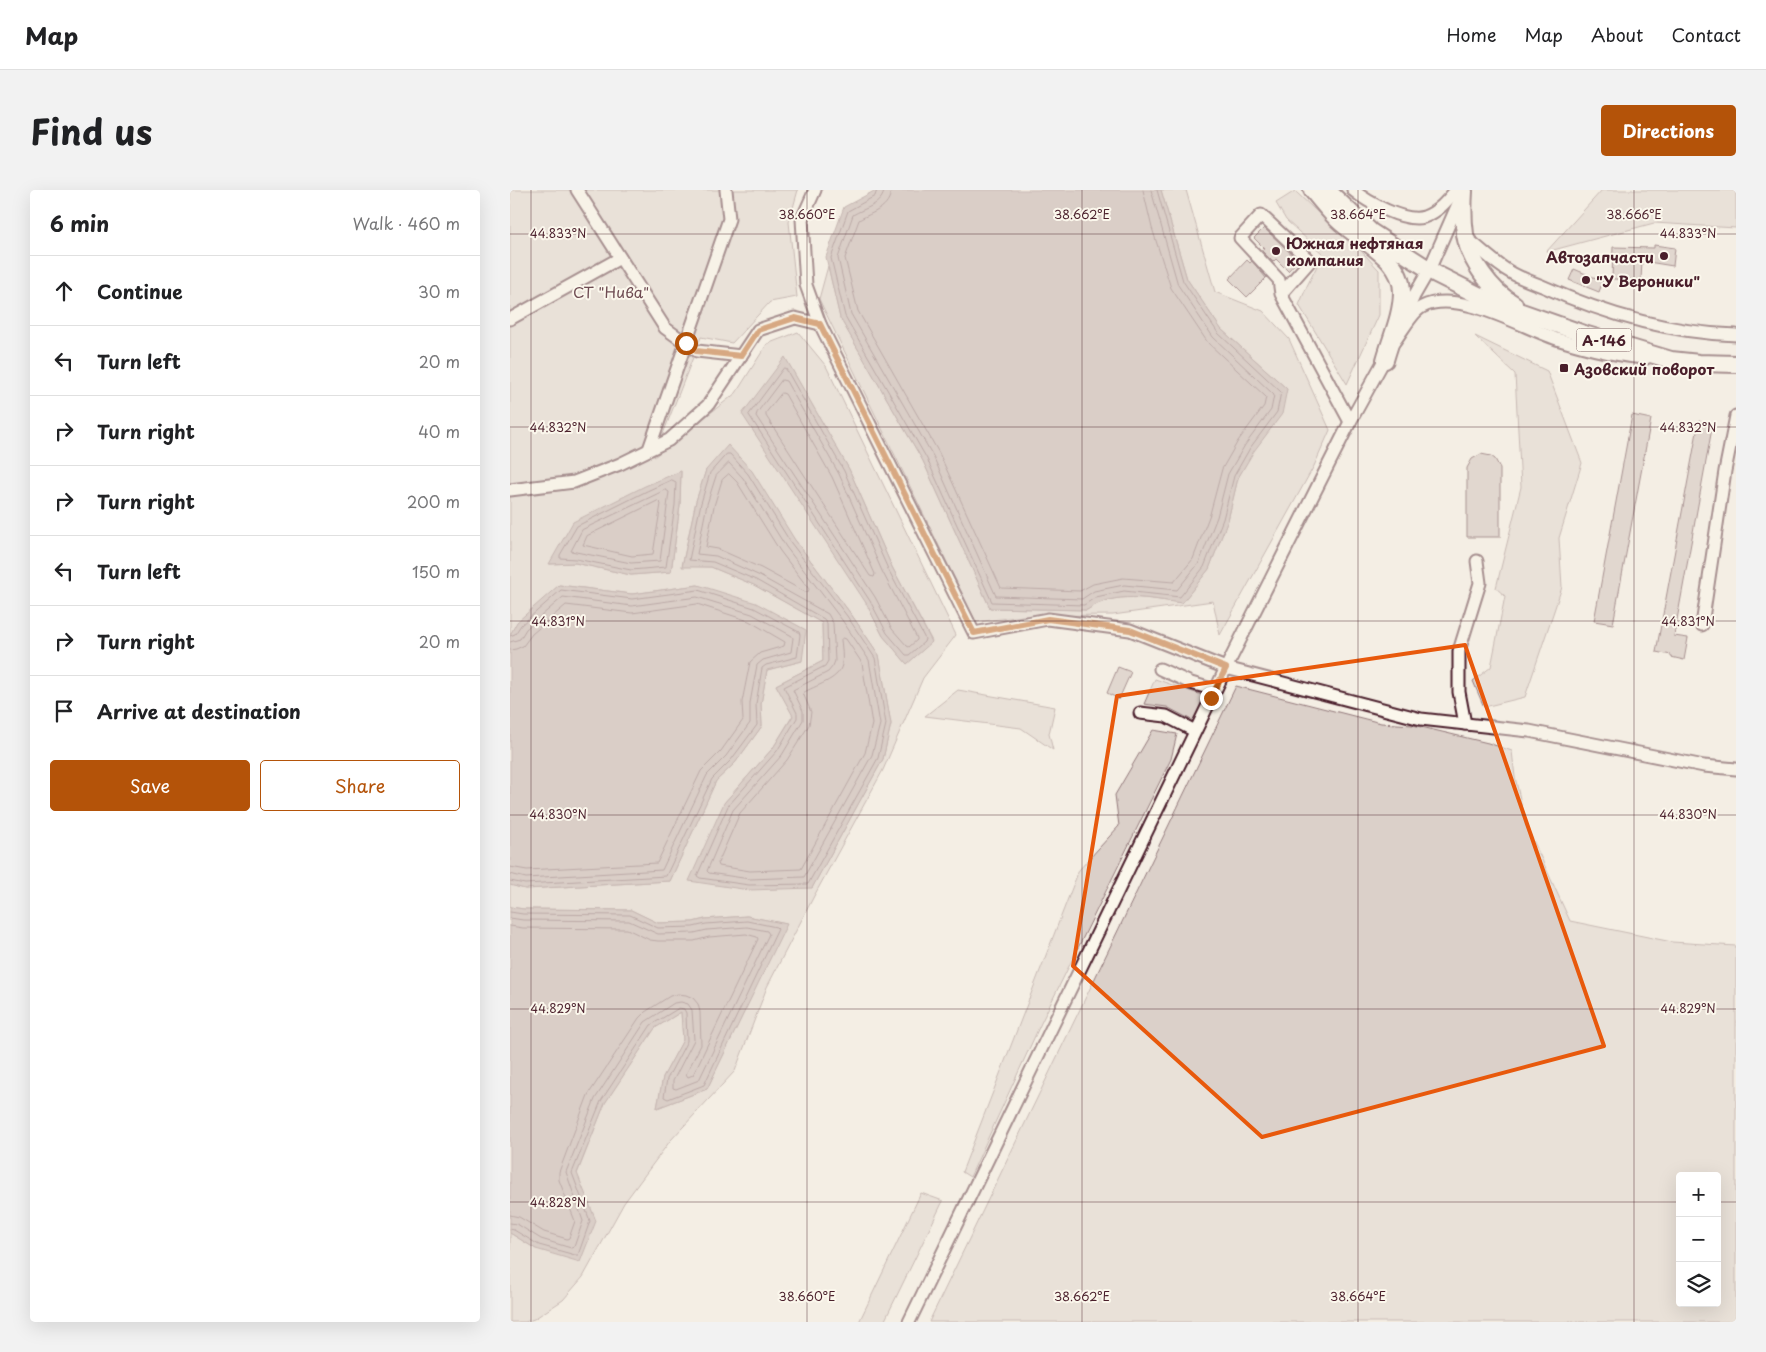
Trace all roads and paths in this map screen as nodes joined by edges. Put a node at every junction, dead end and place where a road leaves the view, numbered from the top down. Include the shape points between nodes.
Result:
1 (577, 190) edge
2 (726, 190) edge
3 (815, 190) edge
4 (1312, 190) edge
5 (1327, 190) edge
6 (1353, 190) edge
7 (1461, 190) edge
8 (1465, 237) junction
9 (620, 258) junction
10 (1429, 270) junction
11 (1281, 294) junction
12 (1538, 317) junction
13 (510, 319) edge
14 (820, 324) junction
15 (1736, 335) edge
16 (686, 343) junction
17 (1388, 353) junction
18 (741, 356) junction
19 (1672, 360) junction
20 (1736, 364) edge
21 (1736, 416) edge
22 (1350, 422) junction
23 (649, 449) junction
24 (510, 490) edge
25 (1477, 561) dead end
26 (1702, 625) dead end
27 (1226, 668) junction
28 (1160, 669) dead end
29 (1215, 690) junction
30 (1140, 713) dead end
31 (1465, 724) junction
32 (1195, 731) junction
33 (1736, 770) edge
34 (908, 1322) edge

1 - 9 street
2 - 16 street via 729,219
3 - 14 street via 802,219 806,285
4 - 17 highway via 1338,220 1386,259 1400,276 1401,304
5 - 10 highway, А-146 via 1371,232
6 - 7 street via 1387,211 1422,217 1442,207
7 - 8 highway
7 - 10 street
8 - 12 highway via 1477,265 1491,285 1507,300
8 - 15 street via 1510,272 1567,298 1658,324
9 - 13 street
9 - 16 street via 665,328
10 - 12 highway, А-146 via 1482,297
10 - 17 street
11 - 11 street via 1310,261 1261,215 1240,238 1279,280
11 - 22 street
12 - 19 highway, А-146
14 - 18 street via 795,318 758,330
14 - 27 street via 974,633 1048,619 1130,630
16 - 18 street via 696,351
16 - 23 street
17 - 19 street via 1420,308 1450,302 1477,308 1558,340 1618,356
17 - 22 street
18 - 23 street via 708,405 668,440
19 - 20 highway, А-146
21 - 26 street
22 - 27 street
23 - 24 street via 574,482
25 - 31 street via 1480,583 1459,651 1459,692
27 - 29 street
27 - 31 street via 1421,719
28 - 29 street
29 - 32 street
30 - 32 street via 1166,716
31 - 33 street via 1529,731
32 - 34 street

